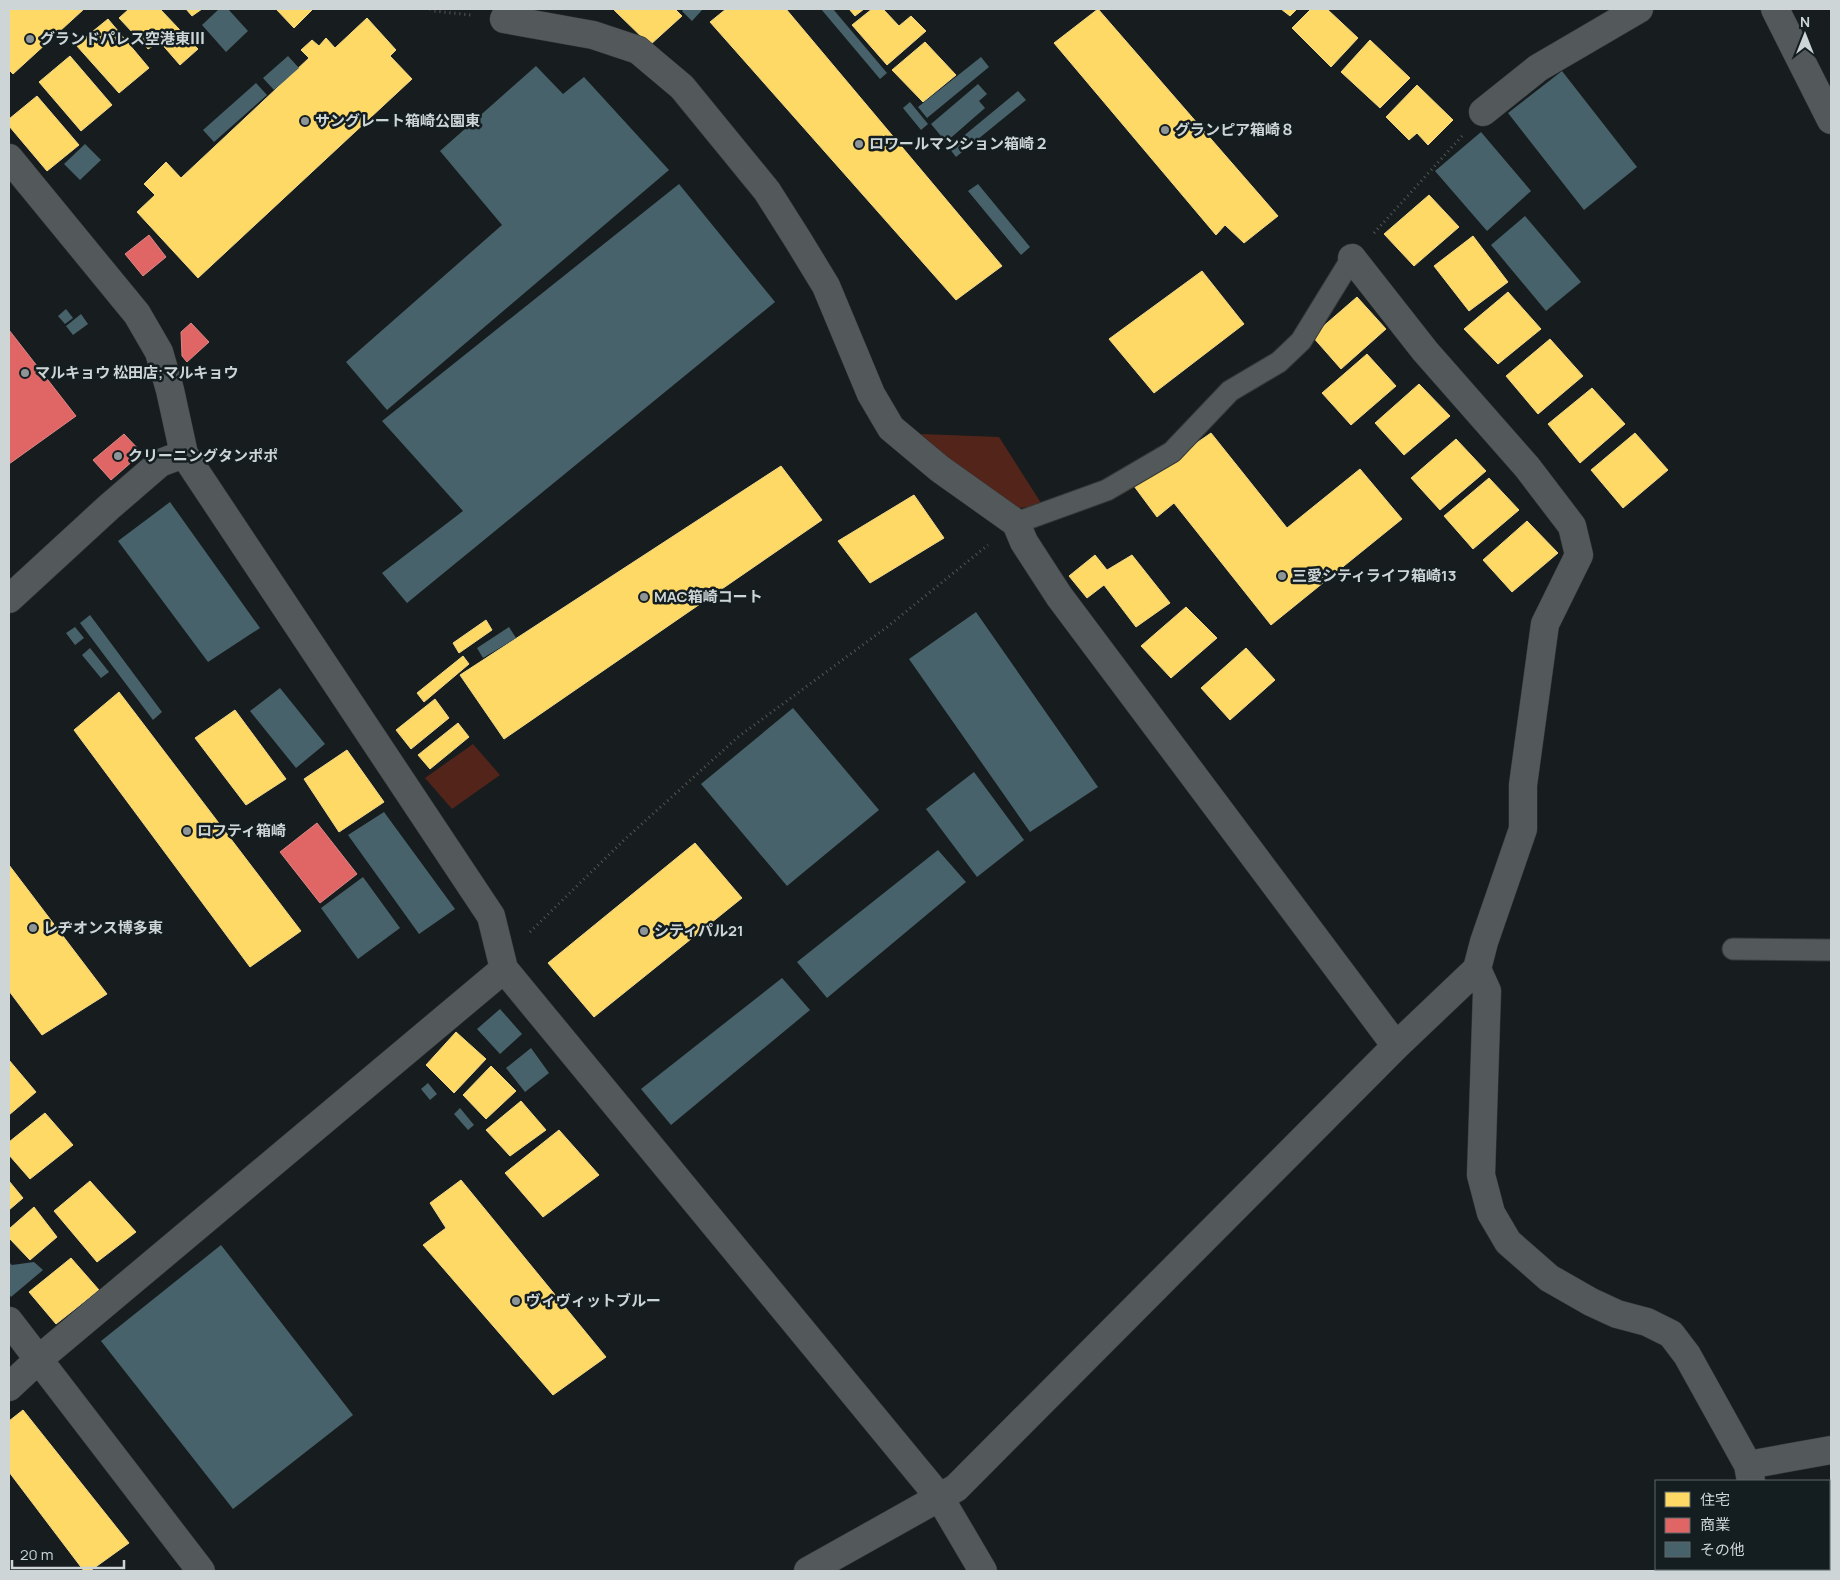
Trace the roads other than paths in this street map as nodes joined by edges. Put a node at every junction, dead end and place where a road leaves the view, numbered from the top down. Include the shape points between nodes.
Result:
1 (1639, 9) edge
2 (1775, 9) edge
3 (507, 14) edge
4 (1483, 112) road end
5 (1831, 120) edge
6 (9, 158) edge
7 (1352, 258) joint
8 (184, 454) junction
9 (1016, 523) junction
10 (9, 599) edge
11 (1733, 949) dead end
12 (1831, 950) edge
13 (504, 969) junction
14 (1476, 969) junction
15 (1396, 1046) junction
16 (9, 1321) edge
17 (39, 1359) junction
18 (9, 1387) edge
19 (1831, 1450) edge
20 (1749, 1473) edge
21 (940, 1498) junction
22 (201, 1571) edge
23 (808, 1571) edge
24 (983, 1571) edge

1 - 4 street via 1538,68
2 - 5 street
3 - 9 street via 593,35 638,50 682,87 767,191 798,240 826,286 871,394 891,428 940,470
6 - 8 street via 137,314 159,352
7 - 9 lane via 1301,341 1279,362 1230,391 1172,452 1107,490
7 - 14 street via 1425,351 1527,467 1572,526 1579,555 1544,624 1523,786 1523,829
8 - 10 street via 160,463
8 - 13 street via 491,916
9 - 15 street via 1024,542 1059,596
11 - 12 lane
13 - 17 street
13 - 21 street
14 - 15 street
14 - 20 street via 1487,991 1481,1175 1491,1213 1508,1242 1549,1278 1617,1314 1647,1322 1671,1334 1687,1355
15 - 21 street via 956,1488
16 - 17 street
17 - 18 street
17 - 22 street
19 - 20 street
21 - 23 street
21 - 24 street

